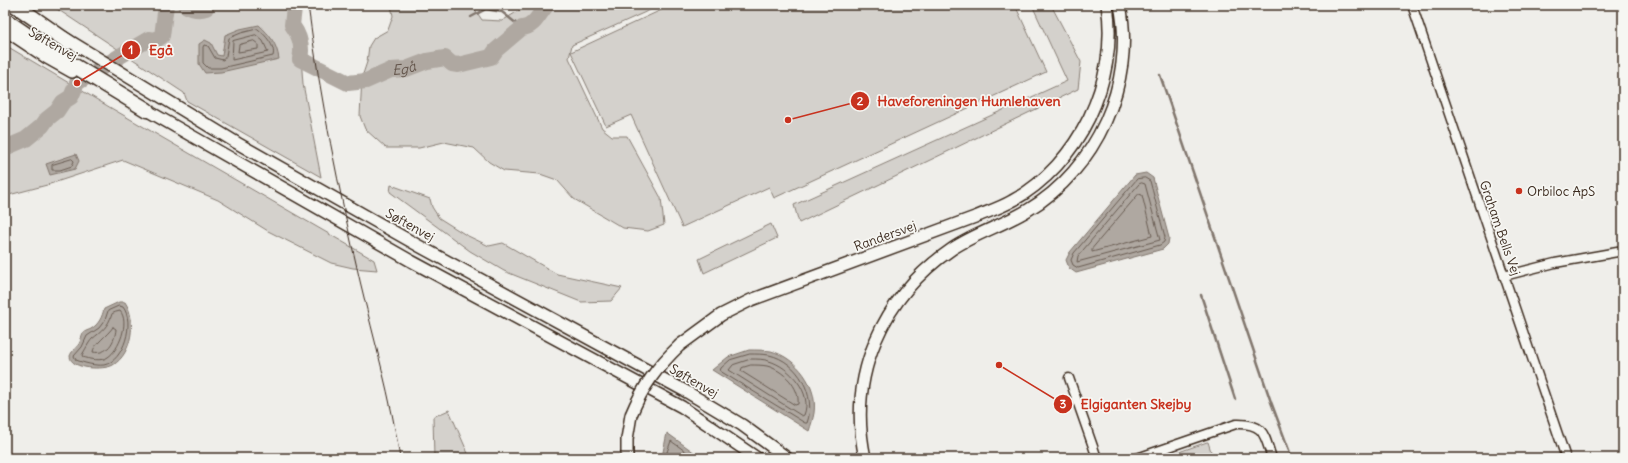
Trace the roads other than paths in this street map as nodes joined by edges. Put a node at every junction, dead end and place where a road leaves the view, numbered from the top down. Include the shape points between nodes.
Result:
1 (15, 5) edge
2 (27, 5) edge
3 (1107, 5) edge
4 (1120, 5) edge
5 (1412, 5) edge
6 (5, 20) edge
7 (5, 30) edge
8 (69, 43) junction
9 (52, 57) junction
10 (147, 110) joint
11 (1623, 251) edge
12 (1504, 276) junction
13 (1069, 378) dead end
14 (627, 458) edge
15 (757, 458) edge
16 (787, 458) edge
17 (865, 458) edge
18 (1097, 458) edge
19 (1137, 458) edge
20 (1272, 458) edge
21 (1566, 458) edge

1 - 8 highway
2 - 8 main road, Søftenvej
3 - 14 main road, Randersvej, bridge via 1109,51 1096,104 1067,154 1052,170 1011,202 752,300 721,315 680,345 651,375 640,392 631,415
4 - 17 main road via 1123,20 1123,52 1117,89 1104,127 1085,157 1062,185 1029,210 954,248 930,265 907,288 884,319 869,354 860,398 861,439
5 - 12 street, Graham Bells Vej
6 - 9 highway
7 - 9 main road, Søftenvej
8 - 16 main road, Søftenvej via 419,246 687,392
9 - 10 highway
10 - 15 main road via 411,262 682,407
11 - 12 street via 1555,263
12 - 21 street, Graham Bells Vej
13 - 18 street
19 - 20 street via 1236,424 1258,427

